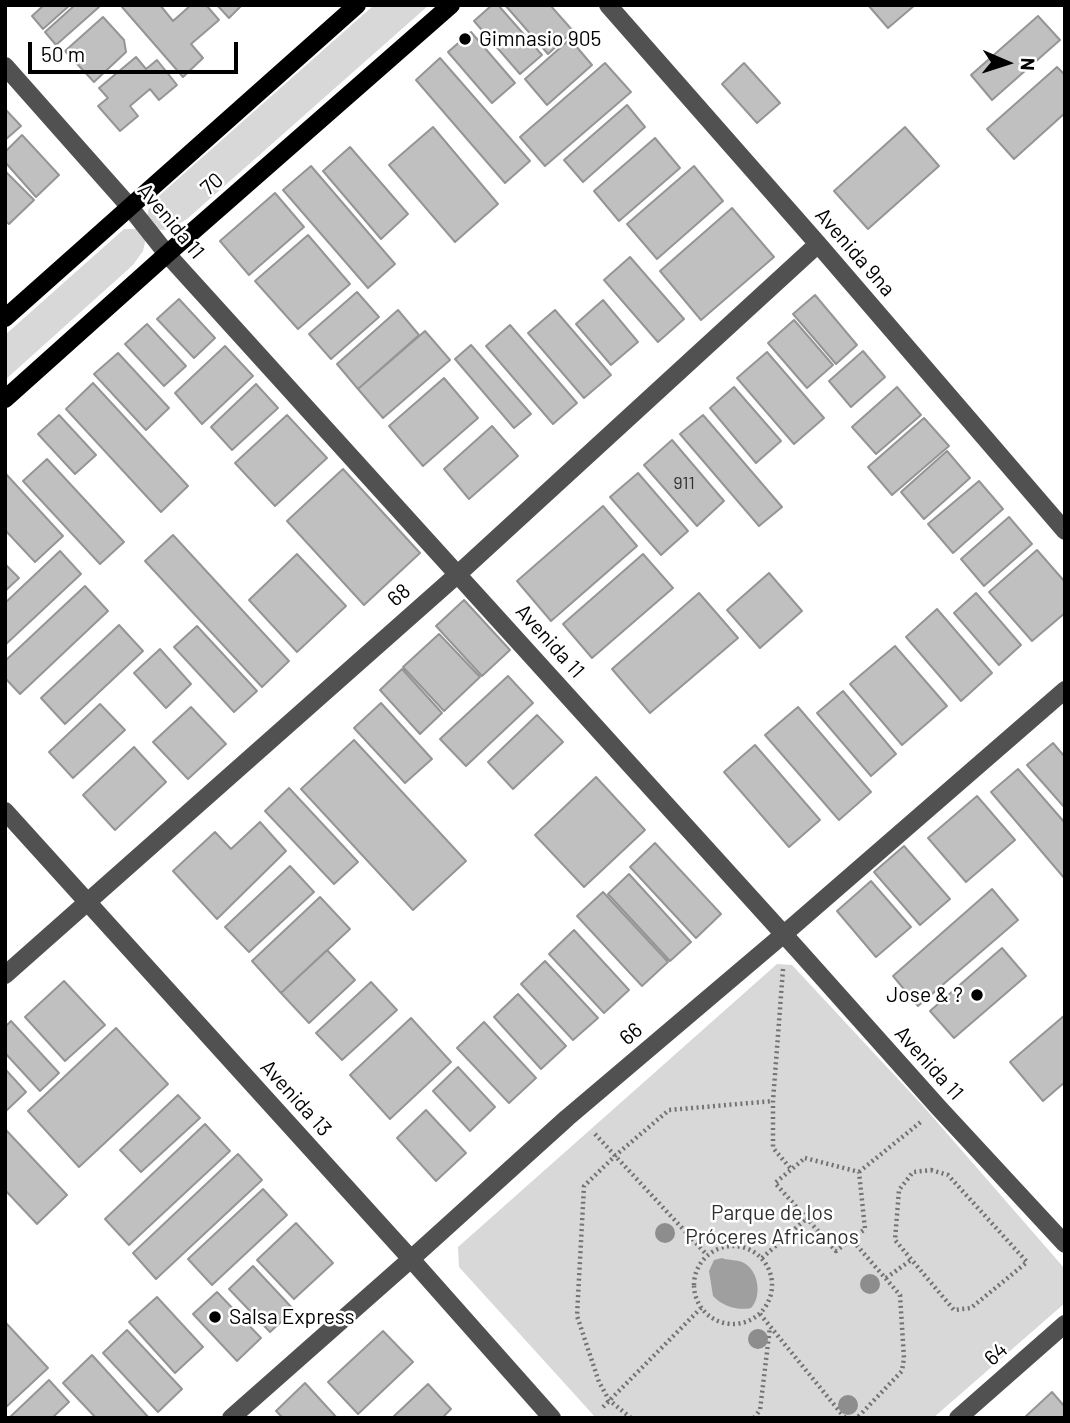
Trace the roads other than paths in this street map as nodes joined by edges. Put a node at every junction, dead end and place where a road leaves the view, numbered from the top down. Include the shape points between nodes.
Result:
1 (357, 5) edge
2 (451, 5) edge
3 (608, 5) edge
4 (5, 66) edge
5 (129, 206) junction
6 (818, 244) junction
7 (167, 254) junction
8 (5, 318) edge
9 (5, 400) edge
10 (1065, 531) edge
11 (458, 574) junction
12 (1065, 690) edge
13 (5, 811) edge
14 (88, 902) junction
15 (784, 934) junction
16 (5, 975) edge
17 (1065, 1244) edge
18 (411, 1259) junction
19 (1065, 1324) edge
20 (231, 1418) edge
21 (552, 1418) edge
22 (958, 1418) edge

1 - 5 main road, 70
2 - 7 main road, 70
3 - 6 street, Avenida 9na
4 - 5 street, Avenida 11
5 - 7 street, Avenida 11
5 - 8 main road, 70
6 - 10 street, Avenida 9na
6 - 11 street, 68
7 - 9 main road, 70
7 - 11 street, Avenida 11
11 - 14 street, 68
11 - 15 street, Avenida 11
12 - 15 street, 66
13 - 14 street, Avenida 13
14 - 16 street, 68
14 - 18 street, Avenida 13
15 - 17 street, Avenida 11
15 - 18 street, 66 via 566,1118
18 - 20 street, 66
18 - 21 street, Avenida 13
19 - 22 street, 64

